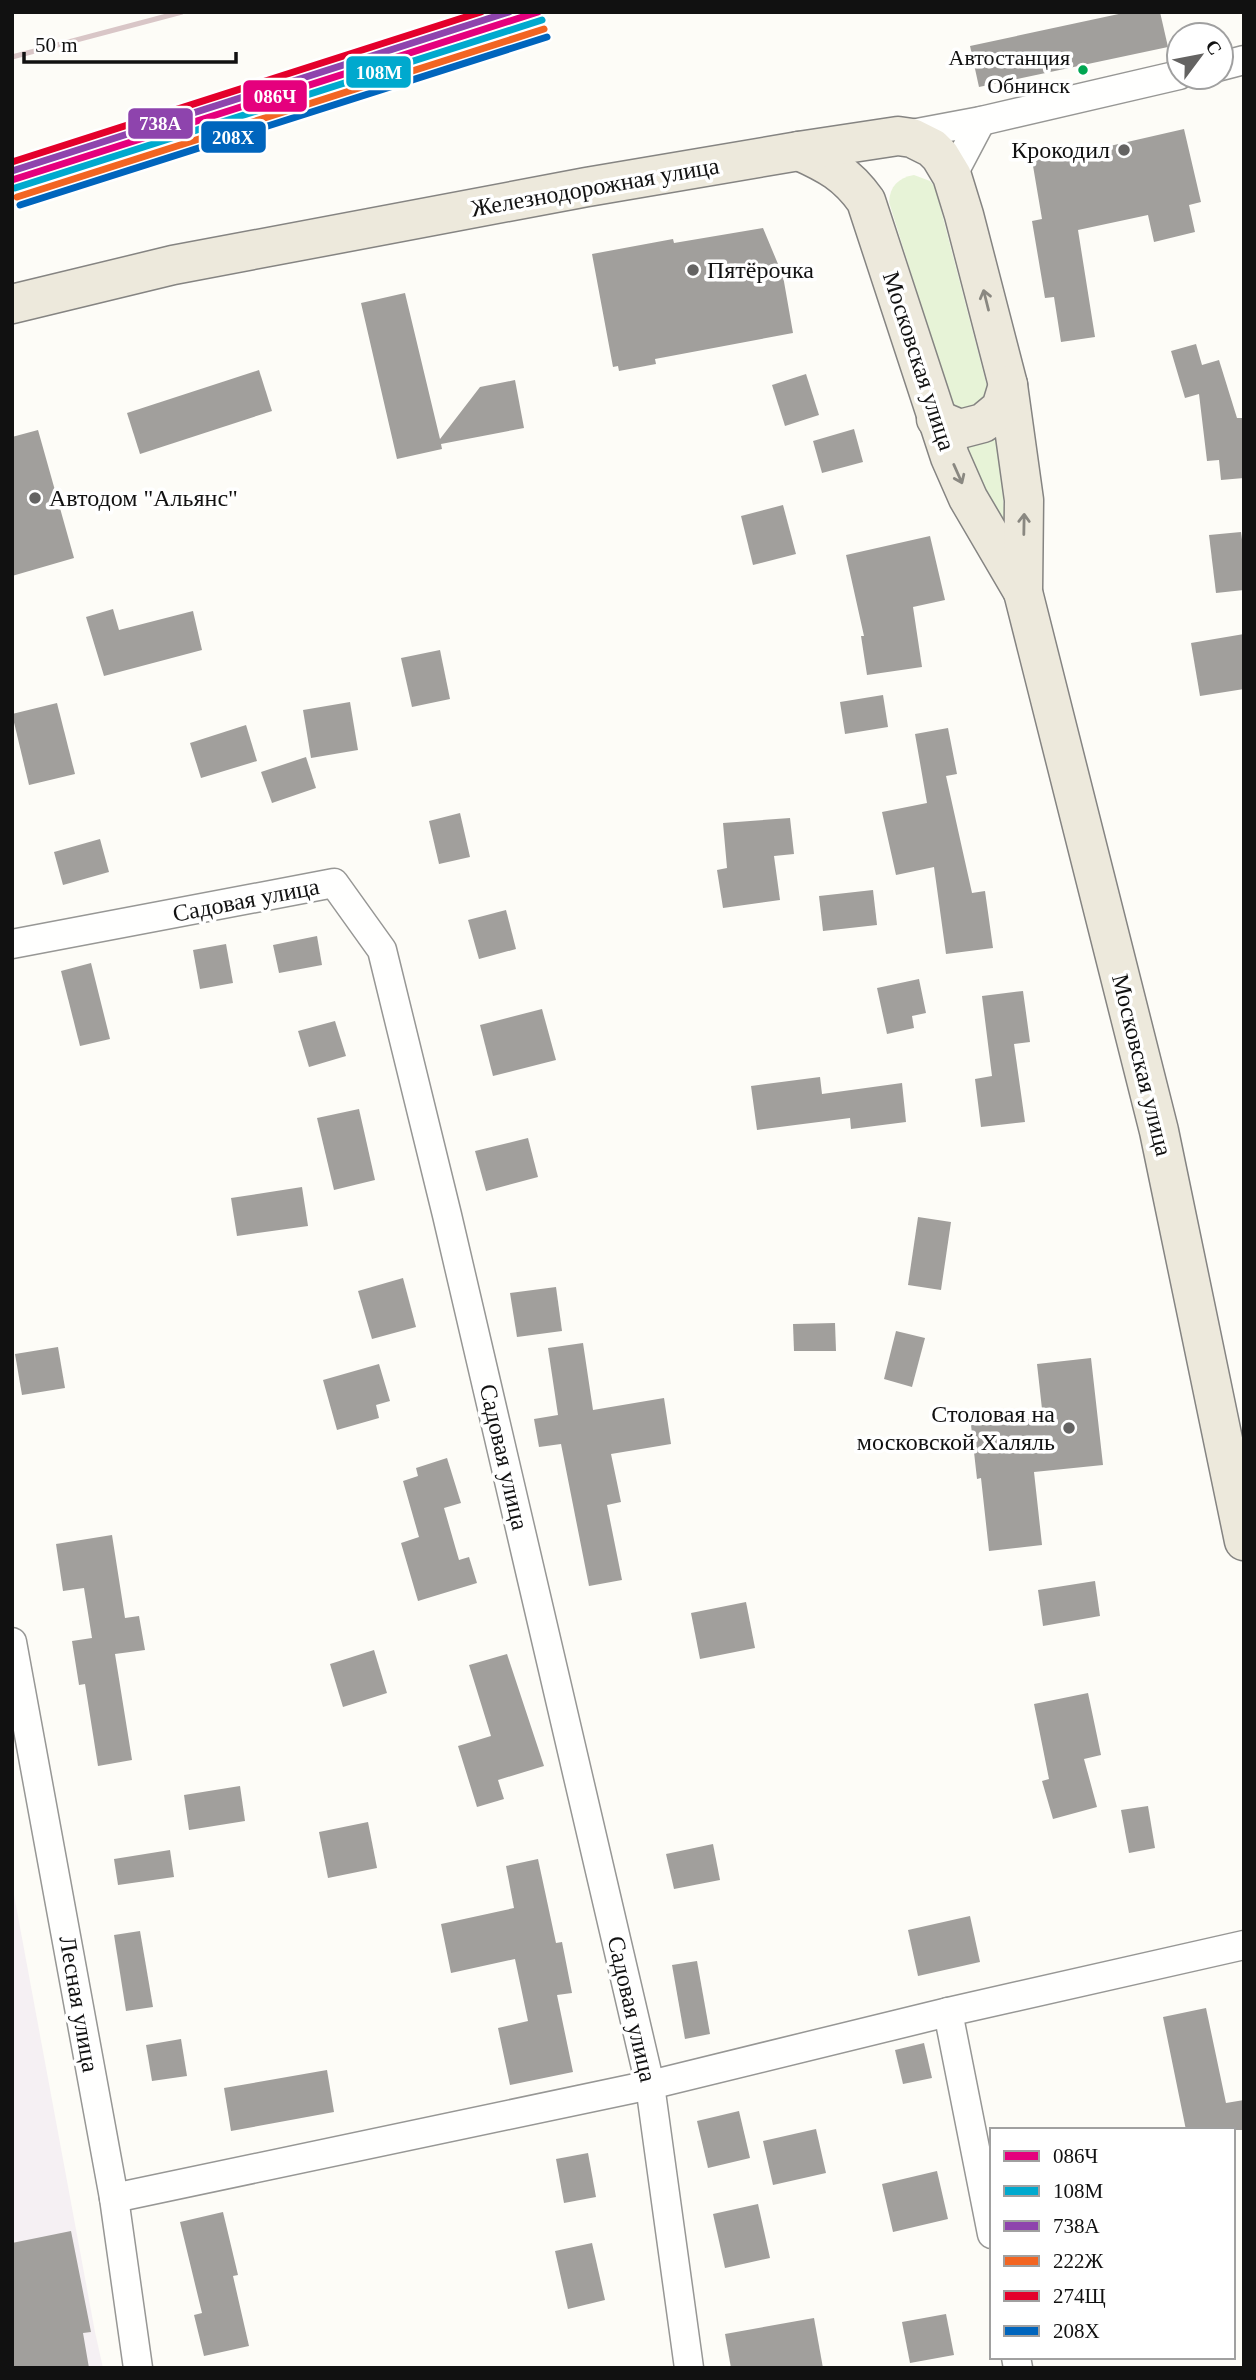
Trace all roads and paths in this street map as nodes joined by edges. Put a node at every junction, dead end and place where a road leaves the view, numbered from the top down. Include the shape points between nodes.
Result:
1 (1165, 78) edge
2 (981, 121) junction
3 (898, 136) junction
4 (799, 151) junction
5 (952, 176) junction
6 (866, 201) junction
7 (12, 304) edge
8 (1008, 385) junction
9 (936, 419) junction
10 (1023, 592) junction
11 (12, 944) edge
12 (1244, 1541) edge
13 (12, 1642) edge
14 (1244, 1945) edge
15 (948, 2011) junction
16 (650, 2085) junction
17 (114, 2198) junction
18 (990, 2224) edge
19 (138, 2368) edge
20 (689, 2368) edge

1 - 2 street, Железнодорожная улица
2 - 3 street, Железнодорожная улица
2 - 5 street
3 - 4 main road, Железнодорожная улица
3 - 5 main road, Московская улица via 932,148
3 - 6 main road via 875,154
4 - 6 main road, Московская улица via 834,167
4 - 7 main road, Железнодорожная улица via 186,263
8 -> 5 main road, Московская улица
6 - 9 main road, Московская улица
8 - 9 main road via 1001,408 983,423 960,429
10 -> 8 main road, Московская улица via 1024,500
9 -> 10 main road, Московская улица via 968,498
10 - 12 main road, Московская улица via 1159,1131
11 - 16 street, Садовая улица via 334,883 382,950
13 - 17 street, Лесная улица
14 - 15 street
15 - 16 street
15 - 18 street
16 - 17 street
16 - 20 street, Садовая улица
17 - 19 street, Лесная улица

